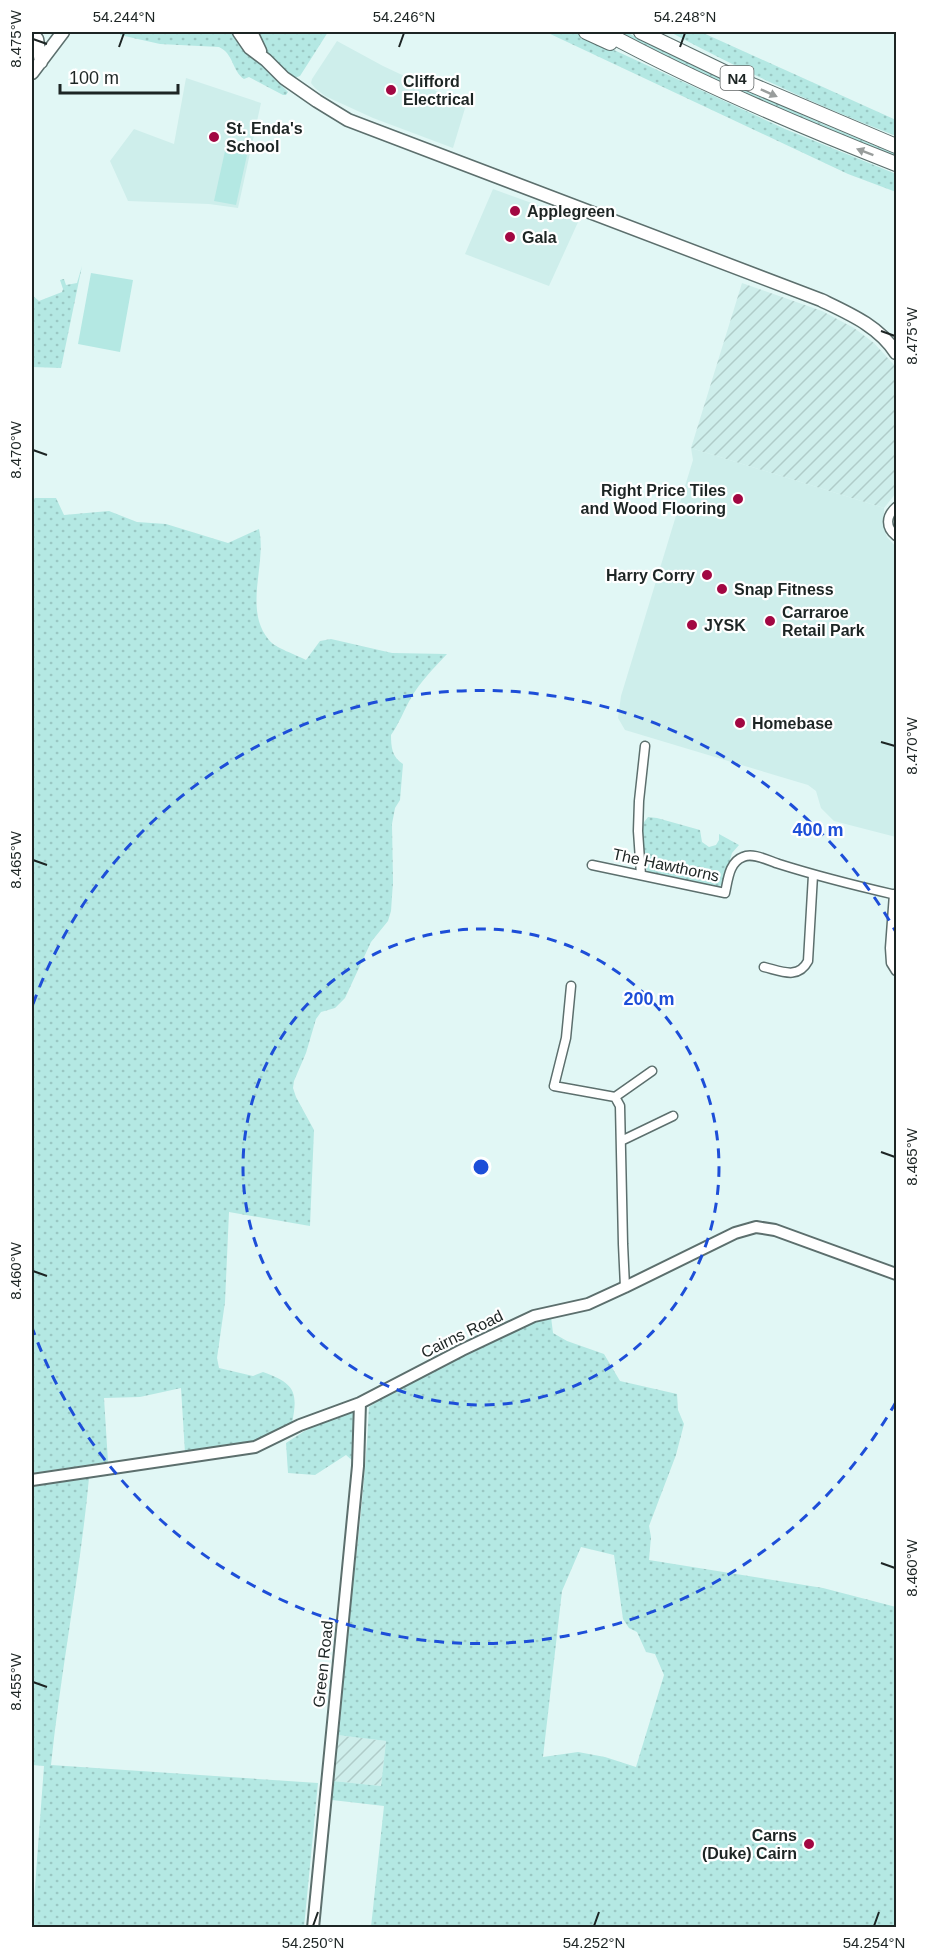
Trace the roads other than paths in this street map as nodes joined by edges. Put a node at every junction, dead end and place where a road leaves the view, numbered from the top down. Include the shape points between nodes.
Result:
1 (63, 32) edge
2 (239, 32) edge
3 (251, 32) edge
4 (586, 32) edge
5 (604, 32) edge
6 (641, 32) edge
7 (658, 32) edge
8 (32, 33) edge
9 (266, 60) junction
10 (41, 62) junction
11 (32, 73) edge
12 (745, 82) junction
13 (720, 90) junction
14 (897, 146) edge
15 (897, 164) edge
16 (895, 348) edge
17 (897, 507) edge
18 (897, 536) edge
19 (645, 746) dead end
20 (592, 865) dead end
21 (641, 875) junction
22 (813, 875) junction
23 (895, 895) edge
24 (764, 967) dead end
25 (897, 971) edge
26 (572, 986) dead end
27 (652, 1071) dead end
28 (615, 1097) junction
29 (673, 1116) dead end
30 (621, 1141) junction
31 (897, 1274) edge
32 (626, 1287) junction
33 (360, 1403) junction
34 (32, 1480) edge
35 (313, 1928) edge

1 - 10 main road
2 - 9 main road via 250,48
3 - 9 main road
4 - 13 highway, N4 via 647,62
5 - 13 highway, N4
6 - 12 highway, N4
7 - 12 highway, N4
8 - 10 main road
9 - 16 main road via 294,85 348,120 821,300 857,317
10 - 11 main road
12 -> 14 highway, N4
15 -> 13 highway, N4
17 - 18 street via 888,522
19 - 21 street via 638,821
20 - 21 street, The Hawthorns
21 - 22 street, The Hawthorns via 725,893 735,861 745,855
22 - 23 street, The Hawthorns
22 - 24 street via 805,968 791,973
23 - 25 street, The Hawthorns via 890,948 891,963
26 - 28 street via 566,1038 554,1086
27 - 28 street
28 - 30 street via 620,1106
29 - 30 street
30 - 32 street
31 - 32 street, Cairns Road via 775,1230 756,1227 735,1233
32 - 33 street, Cairns Road via 588,1304 534,1316
33 - 34 street, Cairns Road via 255,1447
33 - 35 street, Green Road via 358,1466

